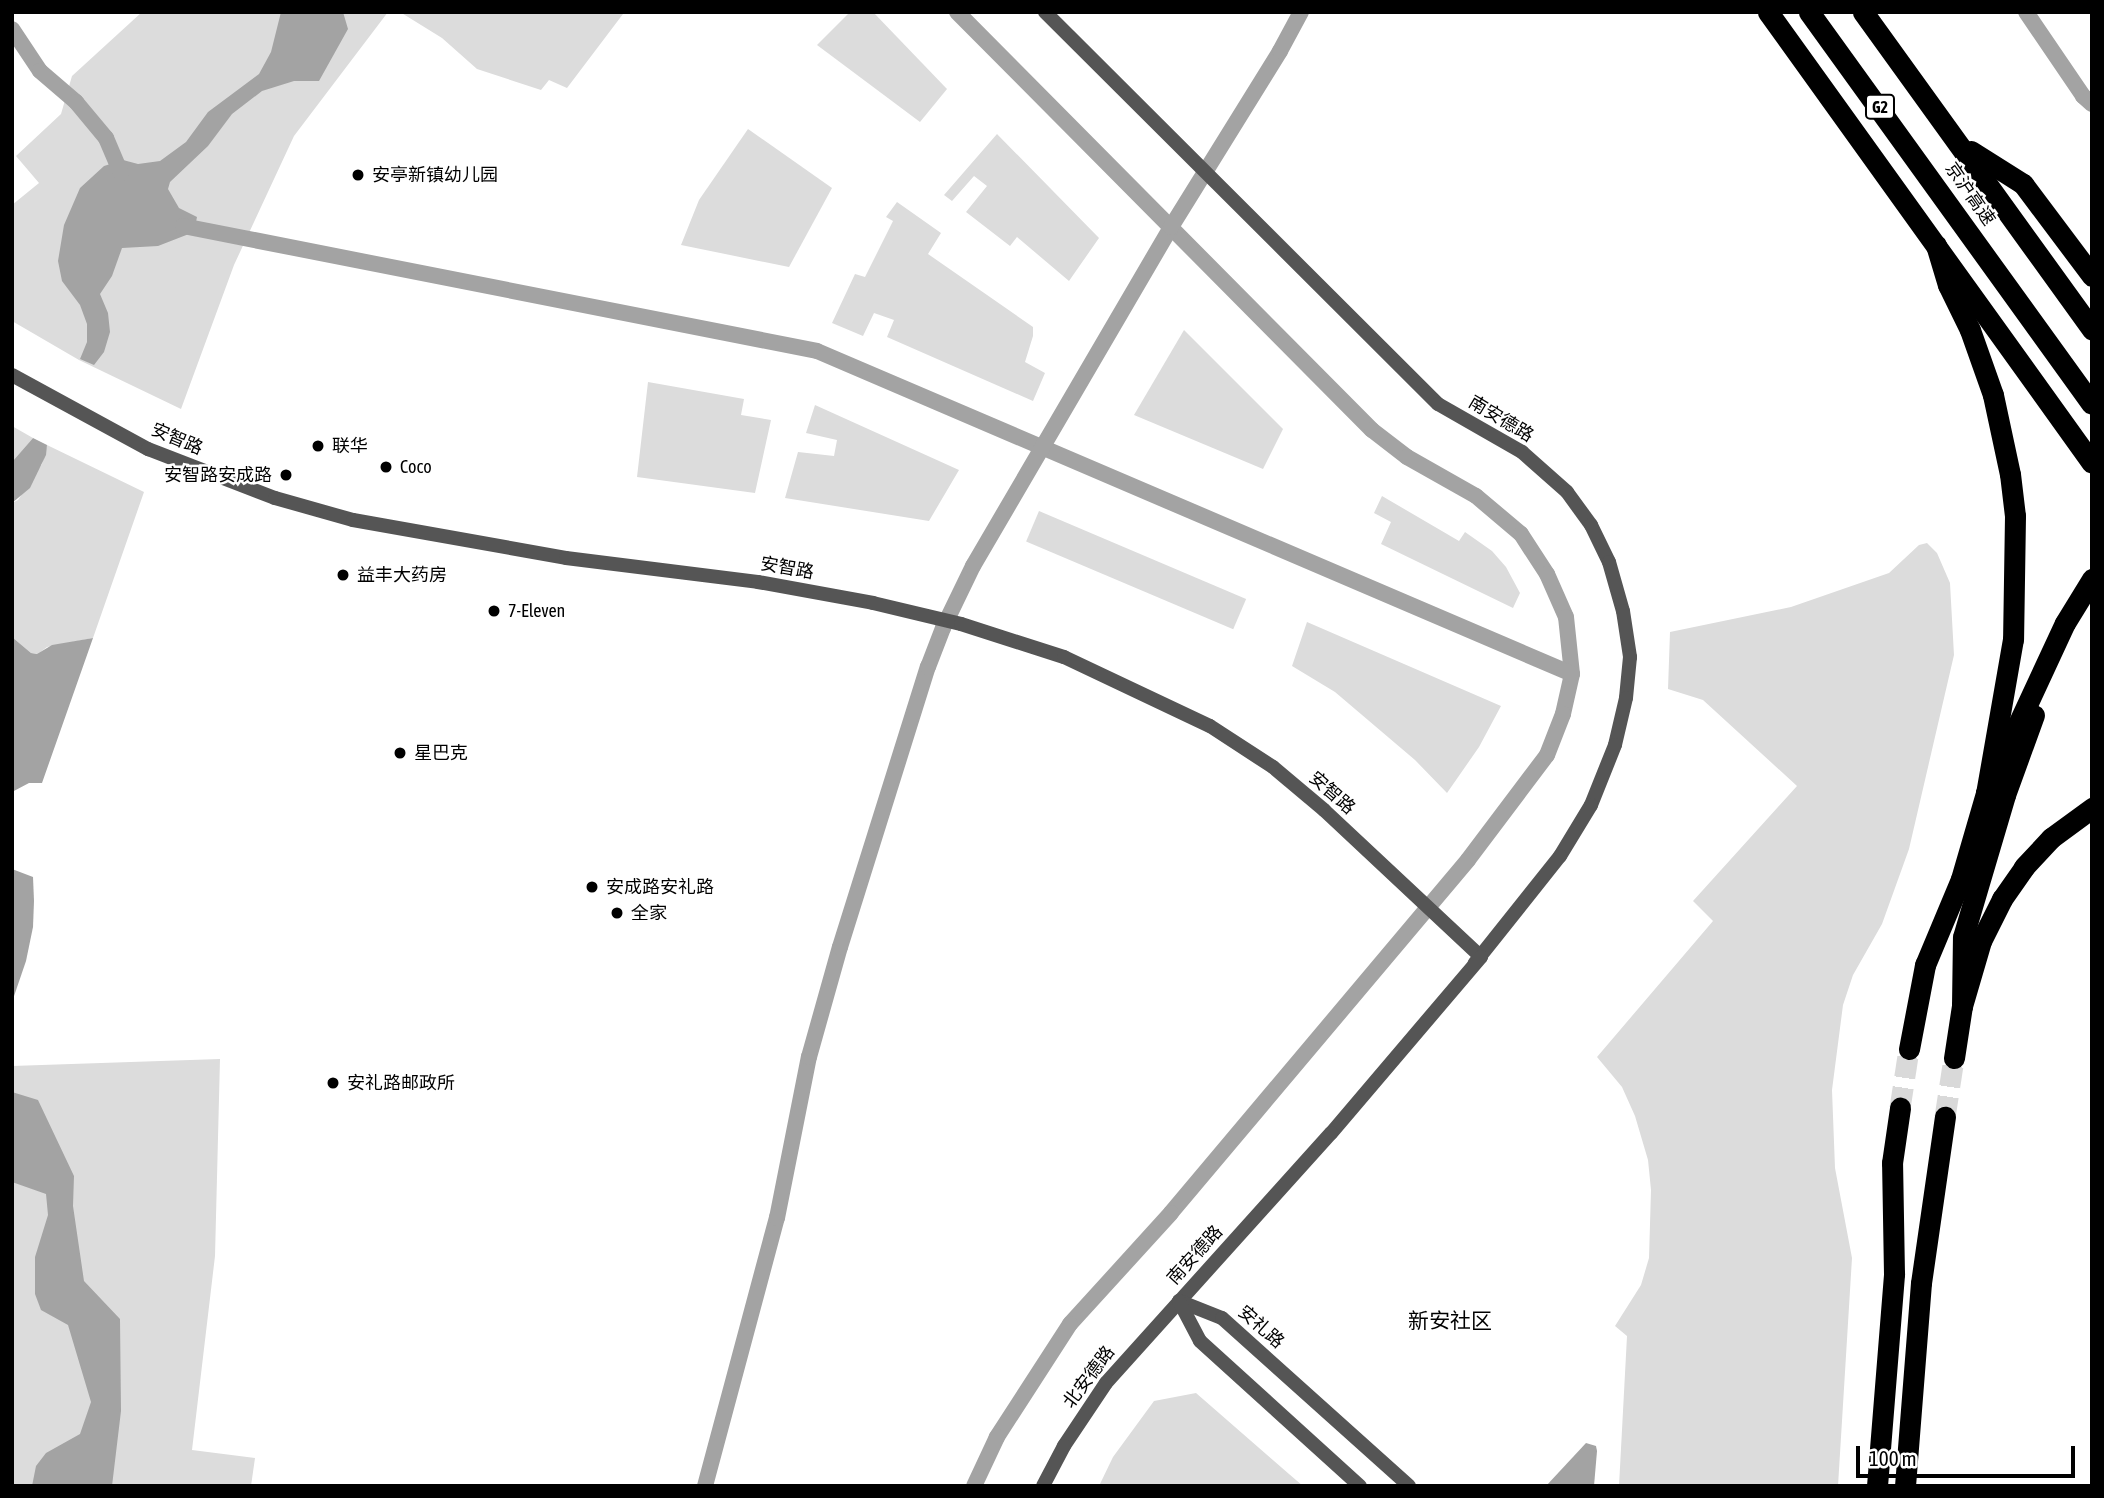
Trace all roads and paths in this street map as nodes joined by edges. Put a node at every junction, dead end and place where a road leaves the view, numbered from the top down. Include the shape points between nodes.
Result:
1 (1045, 12) edge
2 (1768, 12) edge
3 (1810, 12) edge
4 (1863, 12) edge
5 (1961, 145) junction
6 (1936, 245) junction
7 (2092, 276) edge
8 (2092, 330) edge
9 (12, 376) edge
10 (2092, 404) edge
11 (2087, 457) edge
12 (2092, 579) edge
13 (2092, 601) edge
14 (1986, 793) junction
15 (2092, 808) edge
16 (1481, 957) junction
17 (1962, 1006) junction
18 (1909, 1049) tunnel mouth
19 (1954, 1058) tunnel mouth
20 (1900, 1108) tunnel mouth
21 (1945, 1117) tunnel mouth
22 (1179, 1301) junction
23 (1043, 1486) edge
24 (1360, 1486) edge
25 (1409, 1486) edge
26 (1877, 1486) edge
27 (1905, 1486) edge

1 - 16 street, 南安德路 via 1438,404 1522,452 1567,492 1591,525 1609,562 1630,657 1615,745 1591,805 1560,856
2 - 6 highway
3 - 10 highway, 京沪高速 / G2
4 - 5 highway, 京沪高速 / G2
5 - 7 highway via 2022,184
5 - 8 highway, 京沪高速 / G2
6 - 11 highway
6 - 14 highway via 1993,396 2015,516 2012,639
9 - 16 street, 安智路 via 148,449 275,498 353,520 566,558 758,582 928,615 1076,662 1224,733 1273,767
12 - 14 highway via 2065,623
13 - 17 highway via 2034,714 2005,795 1963,936
14 - 18 highway via 1961,879 1926,965
15 - 17 highway via 2050,838 2002,899 1980,941
16 - 22 street, 南安德路
17 - 19 highway
20 - 26 highway via 1892,1163 1894,1274
21 - 27 highway via 1921,1283
22 - 23 street, 北安德路 via 1106,1383
22 - 24 street via 1200,1341
22 - 25 street, 安礼路 via 1222,1318

